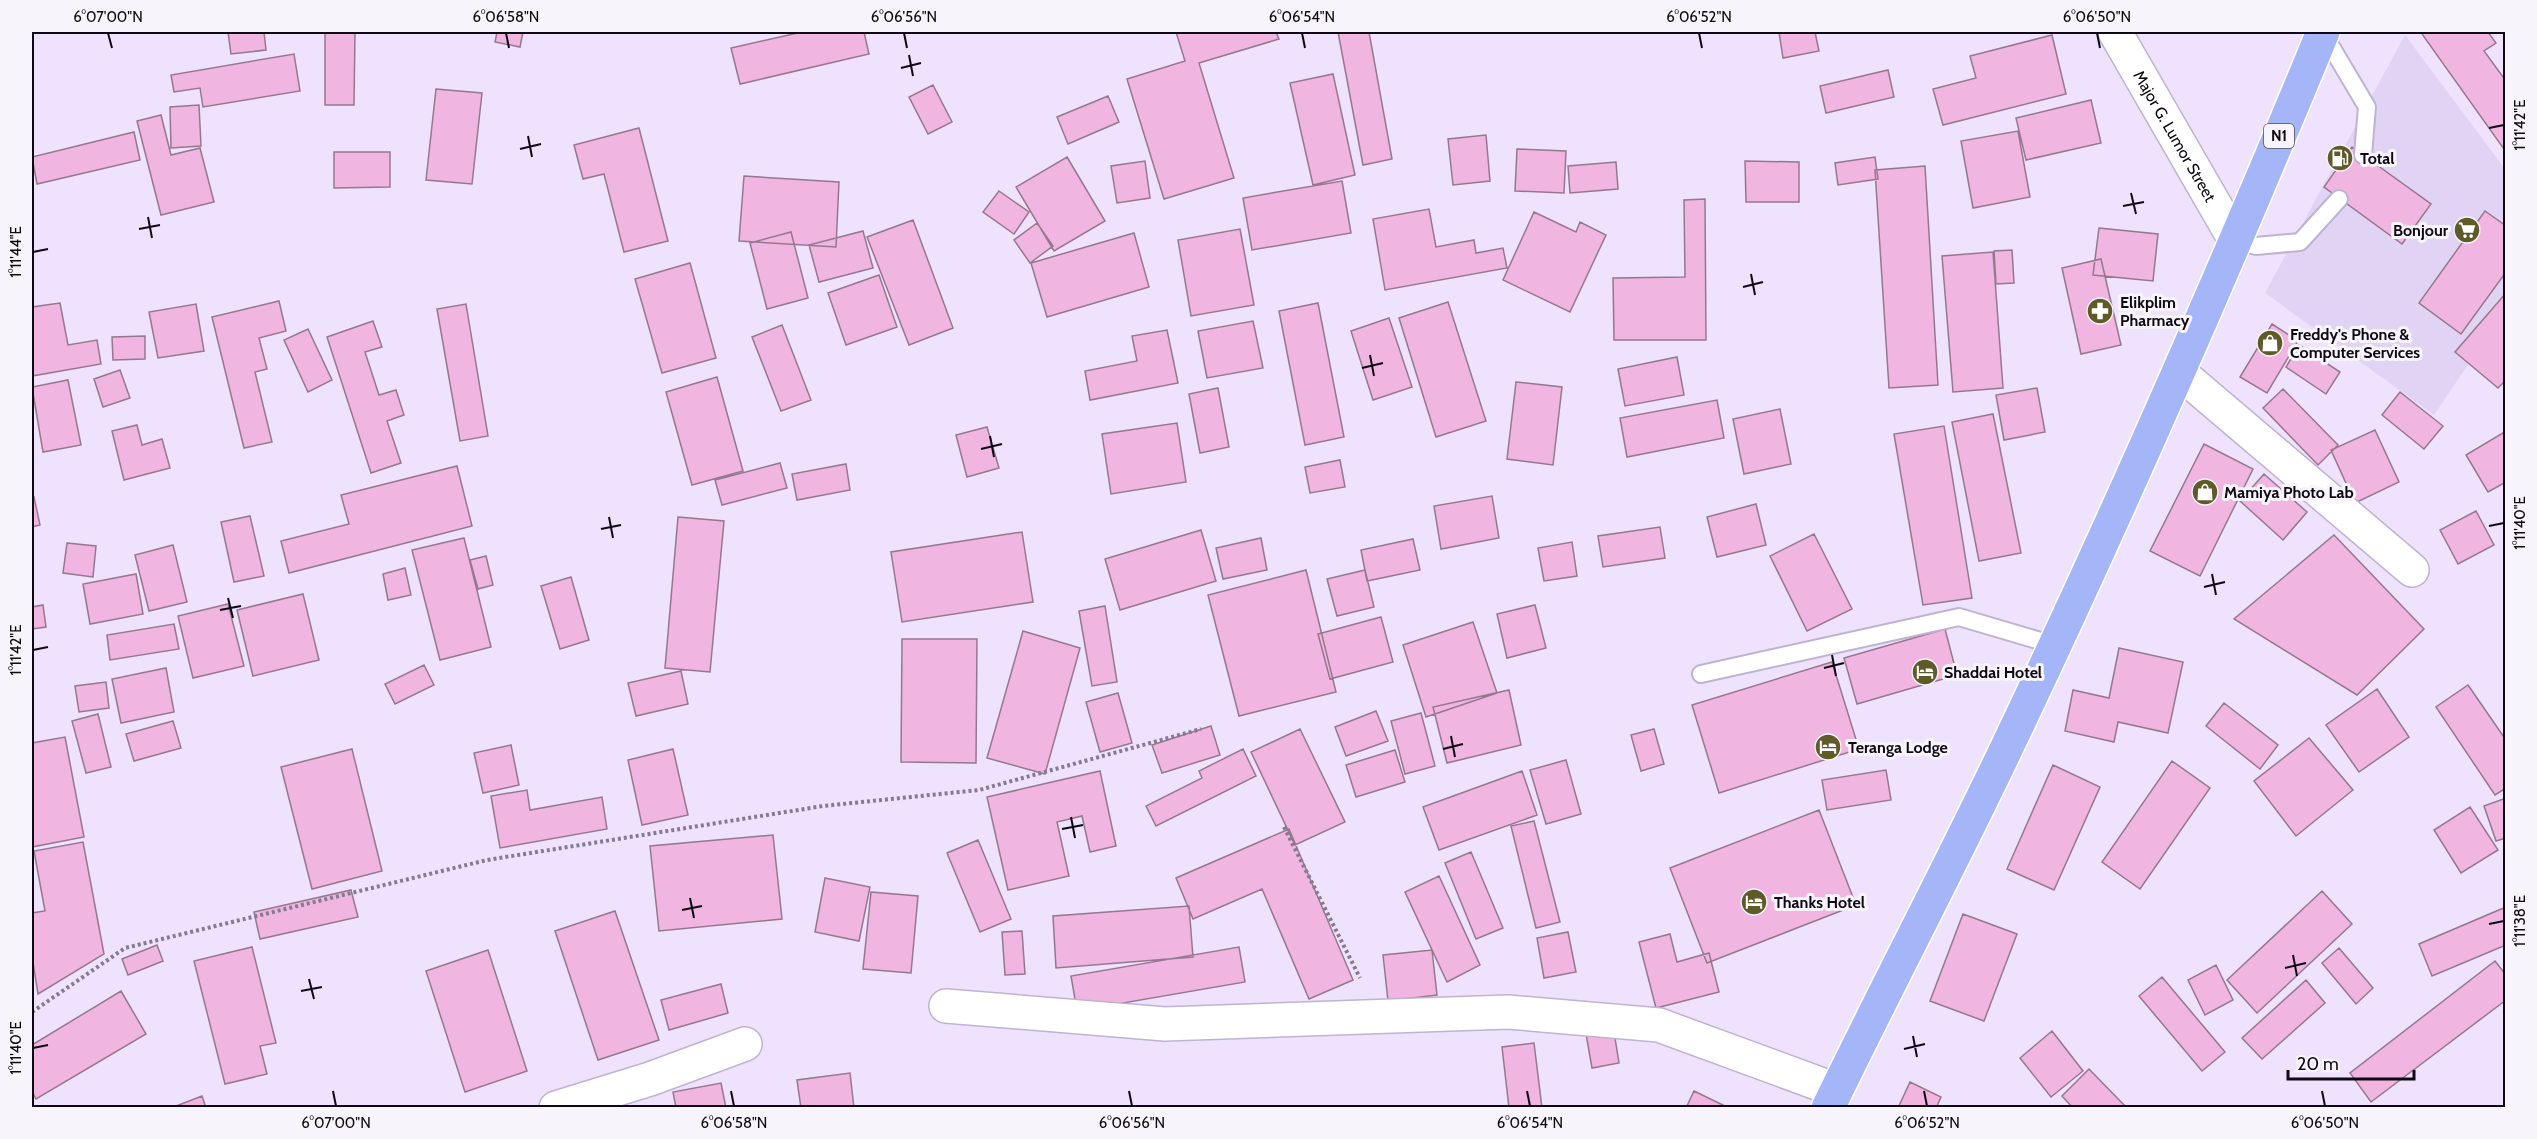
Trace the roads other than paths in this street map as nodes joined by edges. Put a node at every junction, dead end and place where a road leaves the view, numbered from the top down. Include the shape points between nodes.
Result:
1 (2115, 32) edge
2 (2323, 32) edge
3 (2363, 155) dead end
4 (2339, 199) dead end
5 (2235, 240) junction
6 (2179, 372) junction
7 (2412, 570) dead end
8 (2054, 645) junction
9 (1701, 674) dead end
10 (946, 1006) dead end
11 (745, 1044) dead end
12 (1832, 1099) edge
13 (556, 1107) edge

1 - 5 street, Major G. Lumor Street
2 - 3 lane via 2367,108
2 - 5 highway, N1
4 - 5 lane via 2300,242 2256,246
5 - 6 highway, N1
6 - 7 street
6 - 8 highway, N1
8 - 9 lane via 1959,617
8 - 12 highway, N1 via 2008,746
10 - 12 street via 1165,1024 1508,1012 1659,1025
11 - 13 street via 650,1079

